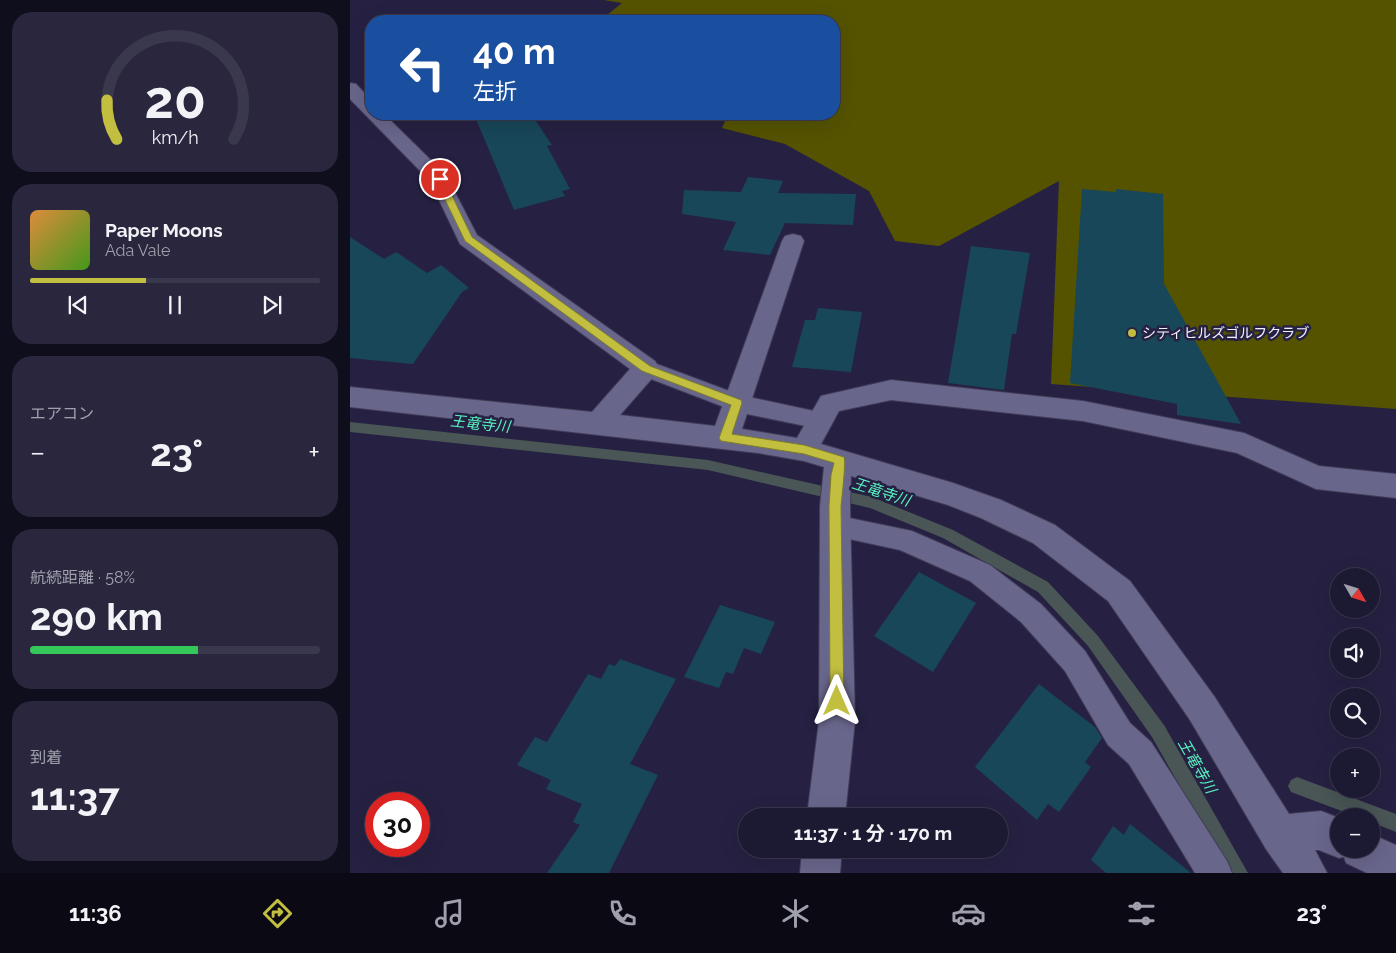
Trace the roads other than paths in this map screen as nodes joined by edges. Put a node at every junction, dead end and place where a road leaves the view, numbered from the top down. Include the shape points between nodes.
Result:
1 (350, 88) edge
2 (365, 104) edge
3 (380, 120) edge
4 (793, 241) dead end
5 (646, 368) junction
6 (350, 397) edge
7 (737, 403) junction
8 (820, 420) junction
9 (598, 423) junction
10 (725, 438) junction
11 (804, 450) junction
12 (1396, 486) edge
13 (837, 492) junction
14 (827, 808) edge
15 (1330, 834) edge
16 (1280, 835) junction
17 (821, 858) edge
18 (1379, 858) edge
19 (1396, 866) edge
20 (820, 873) edge
21 (1215, 873) edge
22 (1307, 873) edge

1 - 2 street
3 - 5 street via 440,179 468,239
4 - 7 street
5 - 7 lane
5 - 9 street
6 - 9 street
7 - 8 lane
7 - 10 street
8 - 11 street
8 - 12 street via 830,403 891,390 1083,411 1244,444 1316,477
9 - 10 street
10 - 11 street
11 - 13 street
13 - 14 street via 837,721
13 - 16 street via 952,495 1044,534 1119,591 1202,708
13 - 21 lane via 903,540 980,573 1031,612 1075,661 1119,734 1140,752
15 - 16 street via 1321,830
16 - 22 street
17 - 20 street
18 - 19 street

